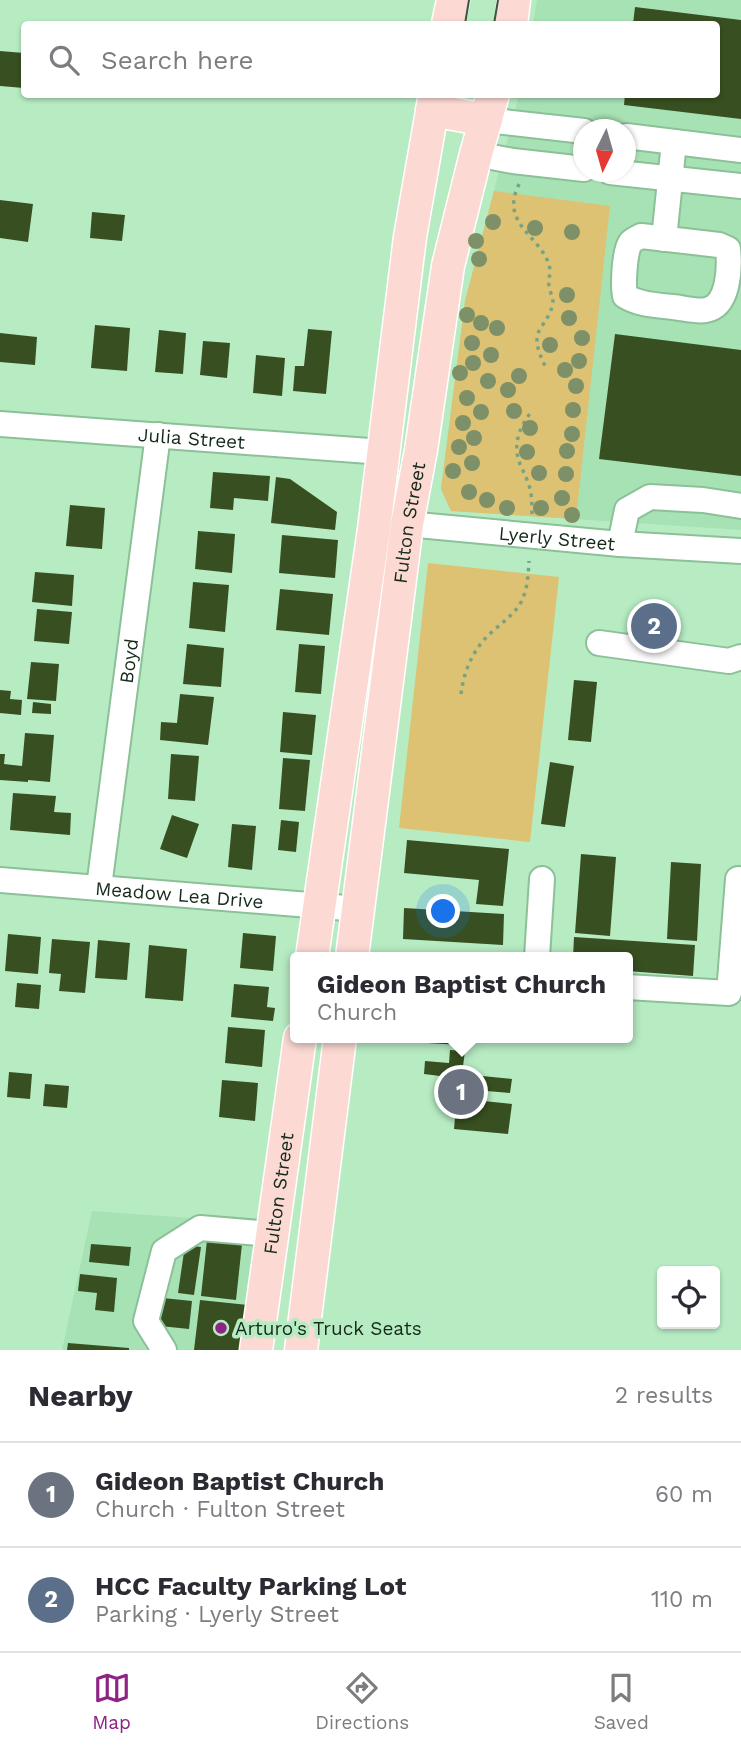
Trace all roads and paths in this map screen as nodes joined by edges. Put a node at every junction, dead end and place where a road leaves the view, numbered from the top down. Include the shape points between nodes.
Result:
1 (453, 0) edge
2 (514, 0) edge
3 (449, 21) edge
4 (511, 21) edge
5 (434, 102) edge
6 (489, 107) edge
7 (573, 128) edge
8 (636, 137) edge
9 (674, 142) junction
10 (426, 145) junction
11 (741, 150) edge
12 (476, 154) junction
13 (573, 168) edge
14 (636, 175) edge
15 (671, 178) junction
16 (519, 184) dead end
17 (741, 186) edge
18 (664, 239) junction
19 (545, 366) dead end
20 (532, 411) dead end
21 (0, 424) edge
22 (158, 435) junction
23 (383, 452) junction
24 (741, 506) edge
25 (531, 523) dead end
26 (407, 524) junction
27 (374, 529) junction
28 (620, 544) junction
29 (741, 551) edge
30 (529, 561) dead end
31 (599, 643) dead end
32 (741, 657) edge
33 (461, 694) dead end
34 (542, 879) dead end
35 (738, 879) dead end
36 (0, 880) edge
37 (99, 887) junction
38 (319, 905) junction
39 (359, 909) junction
40 (313, 952) edge
41 (353, 952) edge
42 (537, 952) edge
43 (633, 987) edge
44 (299, 1043) edge
45 (339, 1043) edge
46 (272, 1234) junction
47 (164, 1350) edge
48 (256, 1350) edge
49 (302, 1350) edge

1 - 3 main road
2 - 4 main road
5 - 6 main road
5 - 10 main road, Fulton Street
6 - 7 street
6 - 12 main road, Fulton Street
8 - 9 street
9 - 11 street
9 - 15 street
10 - 12 main road
10 - 23 main road, Fulton Street
12 - 13 street
12 - 26 main road, Fulton Street via 448,266
14 - 15 street
15 - 17 street
15 - 18 street
16 - 19 path via 514,200 517,217 550,269 554,304 536,339
18 - 18 street via 641,236 631,242 625,296 637,303 705,310 718,305 724,296 727,249
20 - 25 path via 522,425 516,451 531,490
21 - 22 street, Julia Street
22 - 23 street, Julia Street
22 - 37 street, Boyd
23 - 27 main road, Fulton Street
24 - 28 street via 650,497 627,510
26 - 27 street, Lyerly Street
26 - 28 street, Lyerly Street
26 - 39 main road, Fulton Street
27 - 38 main road, Fulton Street
28 - 29 street, Lyerly Street
30 - 33 path via 522,601 471,657
31 - 32 street via 729,661
34 - 42 street
35 - 43 street via 729,993
36 - 37 street, Meadow Lea Drive
37 - 38 street, Meadow Lea Drive
38 - 39 street, Meadow Lea Drive
38 - 40 main road, Fulton Street
39 - 41 main road, Fulton Street
44 - 46 main road, Fulton Street
45 - 49 main road
46 - 47 street via 200,1228 164,1251 146,1321
46 - 48 main road, Fulton Street

